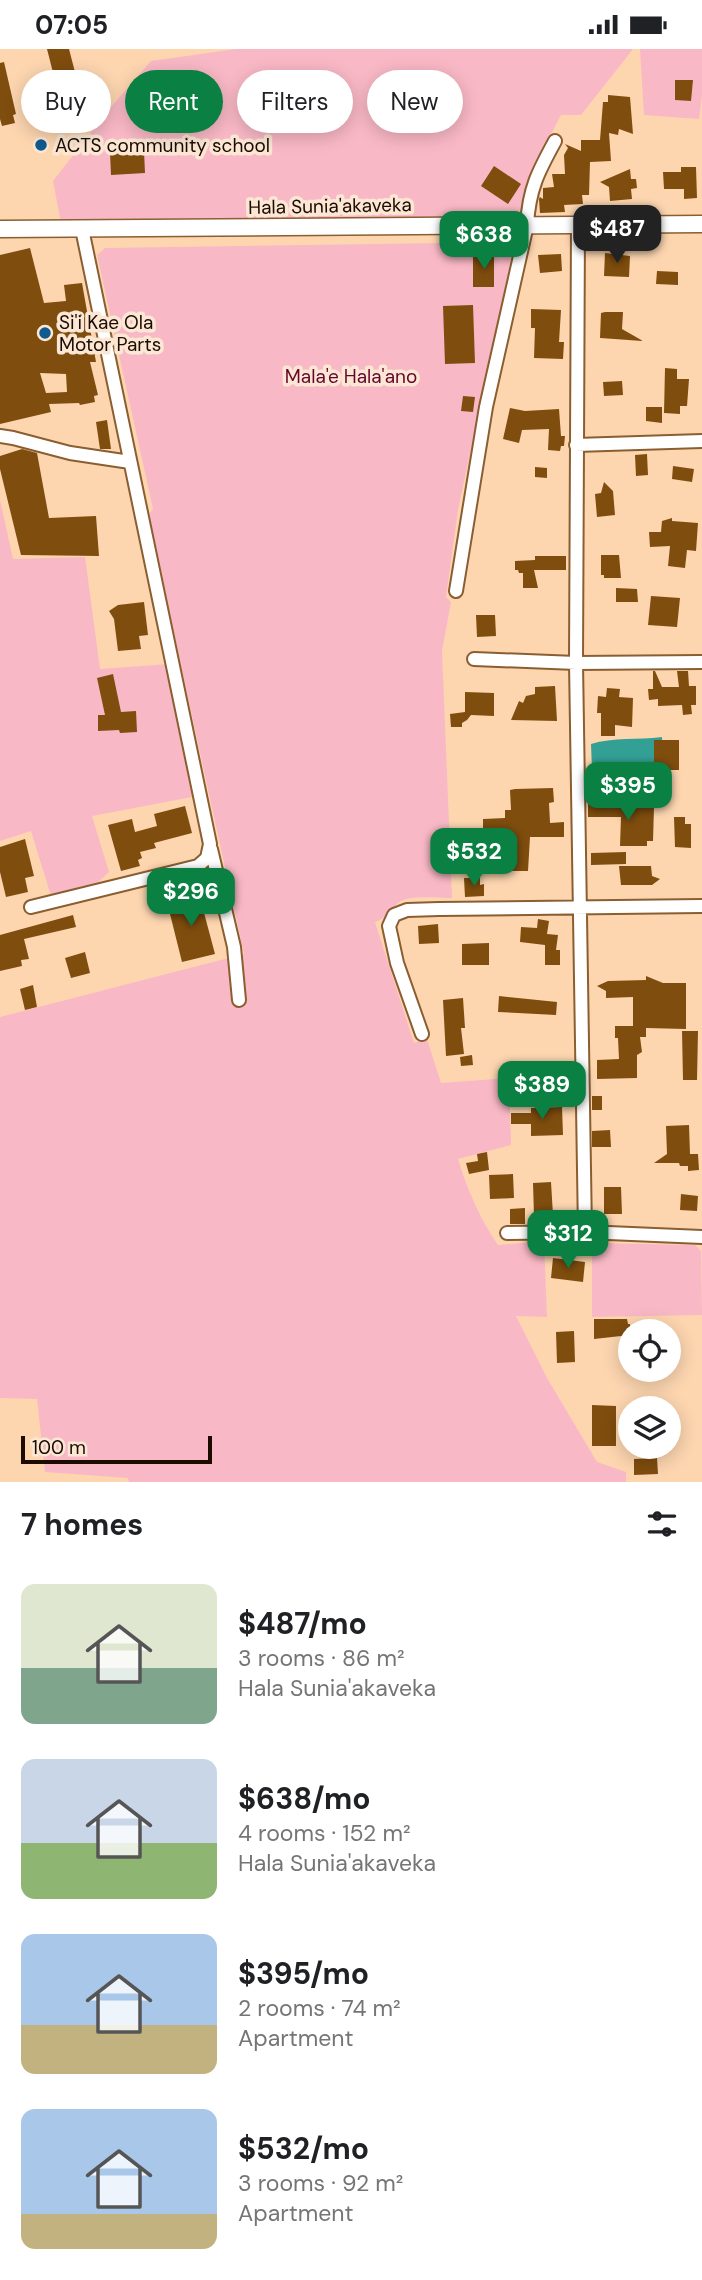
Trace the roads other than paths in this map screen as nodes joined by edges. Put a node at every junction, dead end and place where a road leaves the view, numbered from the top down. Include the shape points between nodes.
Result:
1 (555, 141) dead end
2 (702, 224) edge
3 (527, 225) junction
4 (578, 225) junction
5 (0, 229) edge
6 (82, 229) junction
7 (0, 436) edge
8 (702, 441) edge
9 (576, 445) junction
10 (130, 462) junction
11 (456, 591) dead end
12 (474, 659) dead end
13 (576, 663) junction
14 (702, 663) edge
15 (209, 844) junction
16 (702, 905) edge
17 (31, 907) dead end
18 (580, 908) junction
19 (239, 1000) dead end
20 (422, 1034) dead end
21 (585, 1232) junction
22 (507, 1233) dead end
23 (702, 1237) edge

1 - 3 street via 528,200
2 - 4 street, Hala Sunia'akaveka
3 - 4 street, Hala Sunia'akaveka
3 - 6 street, Hala Sunia'akaveka
3 - 11 street via 486,407
4 - 9 street
5 - 6 street, Hala Sunia'akaveka
6 - 10 street
7 - 10 street
8 - 9 street
9 - 13 street
10 - 15 street
12 - 13 street
13 - 14 street
13 - 18 street
15 - 17 street via 207,858 198,866
15 - 19 street via 234,947
16 - 18 street
18 - 20 street via 407,910 394,915 389,926 397,963
18 - 21 street
21 - 22 street
21 - 23 street

